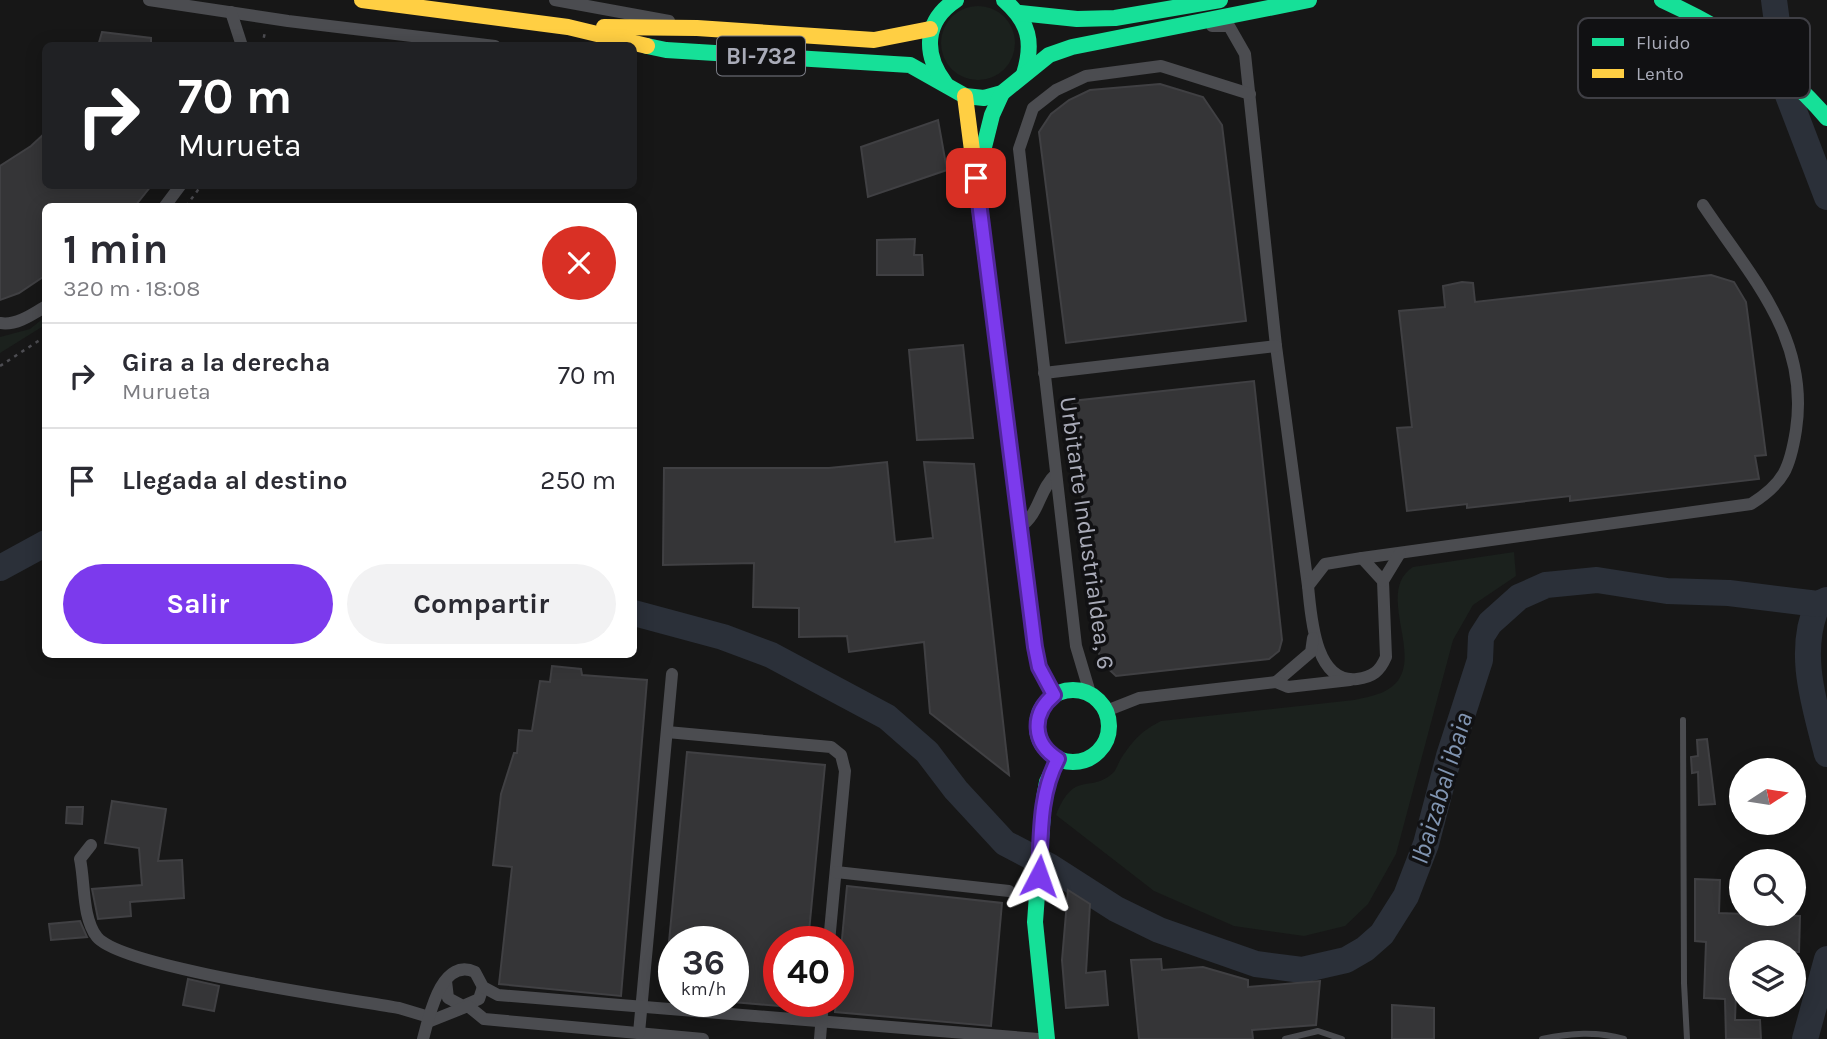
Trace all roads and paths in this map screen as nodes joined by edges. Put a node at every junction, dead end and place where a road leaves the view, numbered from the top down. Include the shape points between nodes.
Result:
1 (149, 0) edge
2 (362, 0) edge
3 (555, 0) edge
4 (1004, 0) edge
5 (1220, 0) edge
6 (1309, 0) edge
7 (1662, 0) edge
8 (951, 1) edge
9 (231, 12) junction
10 (1020, 13) junction
11 (1697, 18) edge
12 (1184, 25) junction
13 (568, 27) junction
14 (697, 28) junction
15 (930, 29) junction
16 (241, 42) edge
17 (464, 42) edge
18 (632, 42) edge
19 (637, 43) edge
20 (666, 50) junction
21 (637, 51) edge
22 (1024, 74) junction
23 (958, 92) junction
24 (1002, 93) junction
25 (1250, 94) junction
26 (1808, 98) edge
27 (1827, 118) edge
28 (976, 178) junction
29 (1703, 205) dead end
30 (42, 308) edge
31 (0, 323) edge
32 (42, 339) edge
33 (1276, 346) junction
34 (0, 366) edge
35 (1044, 373) junction
36 (1056, 474) junction
37 (1020, 527) junction
38 (1400, 553) junction
39 (1379, 556) junction
40 (1362, 558) junction
41 (1383, 581) junction
42 (1308, 586) junction
43 (1313, 638) junction
44 (673, 674) dead end
45 (1350, 680) junction
46 (1276, 682) junction
47 (1090, 693) junction
48 (1054, 695) junction
49 (1106, 711) junction
50 (1683, 720) dead end
51 (667, 732) junction
52 (1058, 759) junction
53 (91, 845) dead end
54 (836, 872) junction
55 (1009, 891) dead end
56 (831, 926) edge
57 (446, 981) junction
58 (483, 987) junction
59 (468, 1006) junction
60 (640, 1006) junction
61 (821, 1017) edge
62 (429, 1019) junction
63 (821, 1021) junction
64 (639, 1033) junction
65 (423, 1039) edge
66 (704, 1039) edge
67 (820, 1039) edge
68 (1038, 1039) edge
69 (1047, 1039) edge
70 (1285, 1039) edge
71 (1342, 1039) edge
72 (1542, 1039) edge
73 (1624, 1039) edge
74 (1688, 1039) edge

1 - 9 street
2 - 13 main road, BI-732
3 - 14 street
4 - 10 main road
5 - 10 main road via 1115,18
6 - 12 main road
7 - 11 main road
8 - 15 main road
9 - 16 street
9 - 17 street
10 - 22 main road via 1030,32 1031,54
12 - 22 main road via 1072,47 1049,55
12 - 25 street via 1229,26 1245,54
13 - 14 main road, BI-732
13 - 18 main road, BI-732
14 - 15 main road, BI-732 via 874,40
15 - 23 main road via 928,51 935,72
19 - 20 main road, BI-732
20 - 21 street
20 - 23 main road, BI-732 via 910,65
22 - 24 main road
23 - 24 main road via 984,98
23 - 28 main road
24 - 28 main road
25 - 33 street
25 - 35 street, Urbitarte Industrialdea, 6 via 1161,66 1086,76 1056,90 1033,108 1019,149
26 - 27 main road
28 - 37 main road
29 - 38 street via 1775,312 1794,355 1800,405 1792,457 1775,489 1751,504
30 - 31 street via 6,325
32 - 34 path
33 - 35 street
33 - 42 street
35 - 36 street, Urbitarte Industrialdea, 6
36 - 37 street via 1049,479 1031,520
36 - 47 street, Urbitarte Industrialdea, 6 via 1076,646
37 - 48 main road via 1039,667
38 - 39 street
38 - 41 street
39 - 40 street
39 - 41 street
40 - 41 street
40 - 42 street via 1325,564
41 - 45 street via 1386,657 1369,677
42 - 43 street
43 - 45 street via 1328,666
43 - 46 street via 1311,652
44 - 51 street
45 - 46 street via 1288,687
46 - 49 street via 1139,698
47 - 48 main road via 1078,690
47 - 49 main road
48 - 52 main road via 1040,712 1038,734
49 - 52 main road via 1109,732 1099,751 1080,762
50 - 74 lane
51 - 54 street via 831,747 841,755 845,771
51 - 60 street
52 - 69 main road via 1047,782 1035,922
53 - 62 street via 80,859 87,911 91,928 106,945 222,977 400,1008
54 - 55 street
54 - 56 street
57 - 58 street via 464,968 475,972
57 - 59 street via 448,998
57 - 62 street via 435,996
58 - 59 street via 479,999
58 - 60 street via 498,995
59 - 62 street
59 - 64 street via 484,1019
60 - 63 street
60 - 64 street
61 - 63 street
62 - 65 street
63 - 67 street
63 - 68 street
64 - 66 street
70 - 71 lane via 1318,1031
72 - 73 lane via 1601,1032

